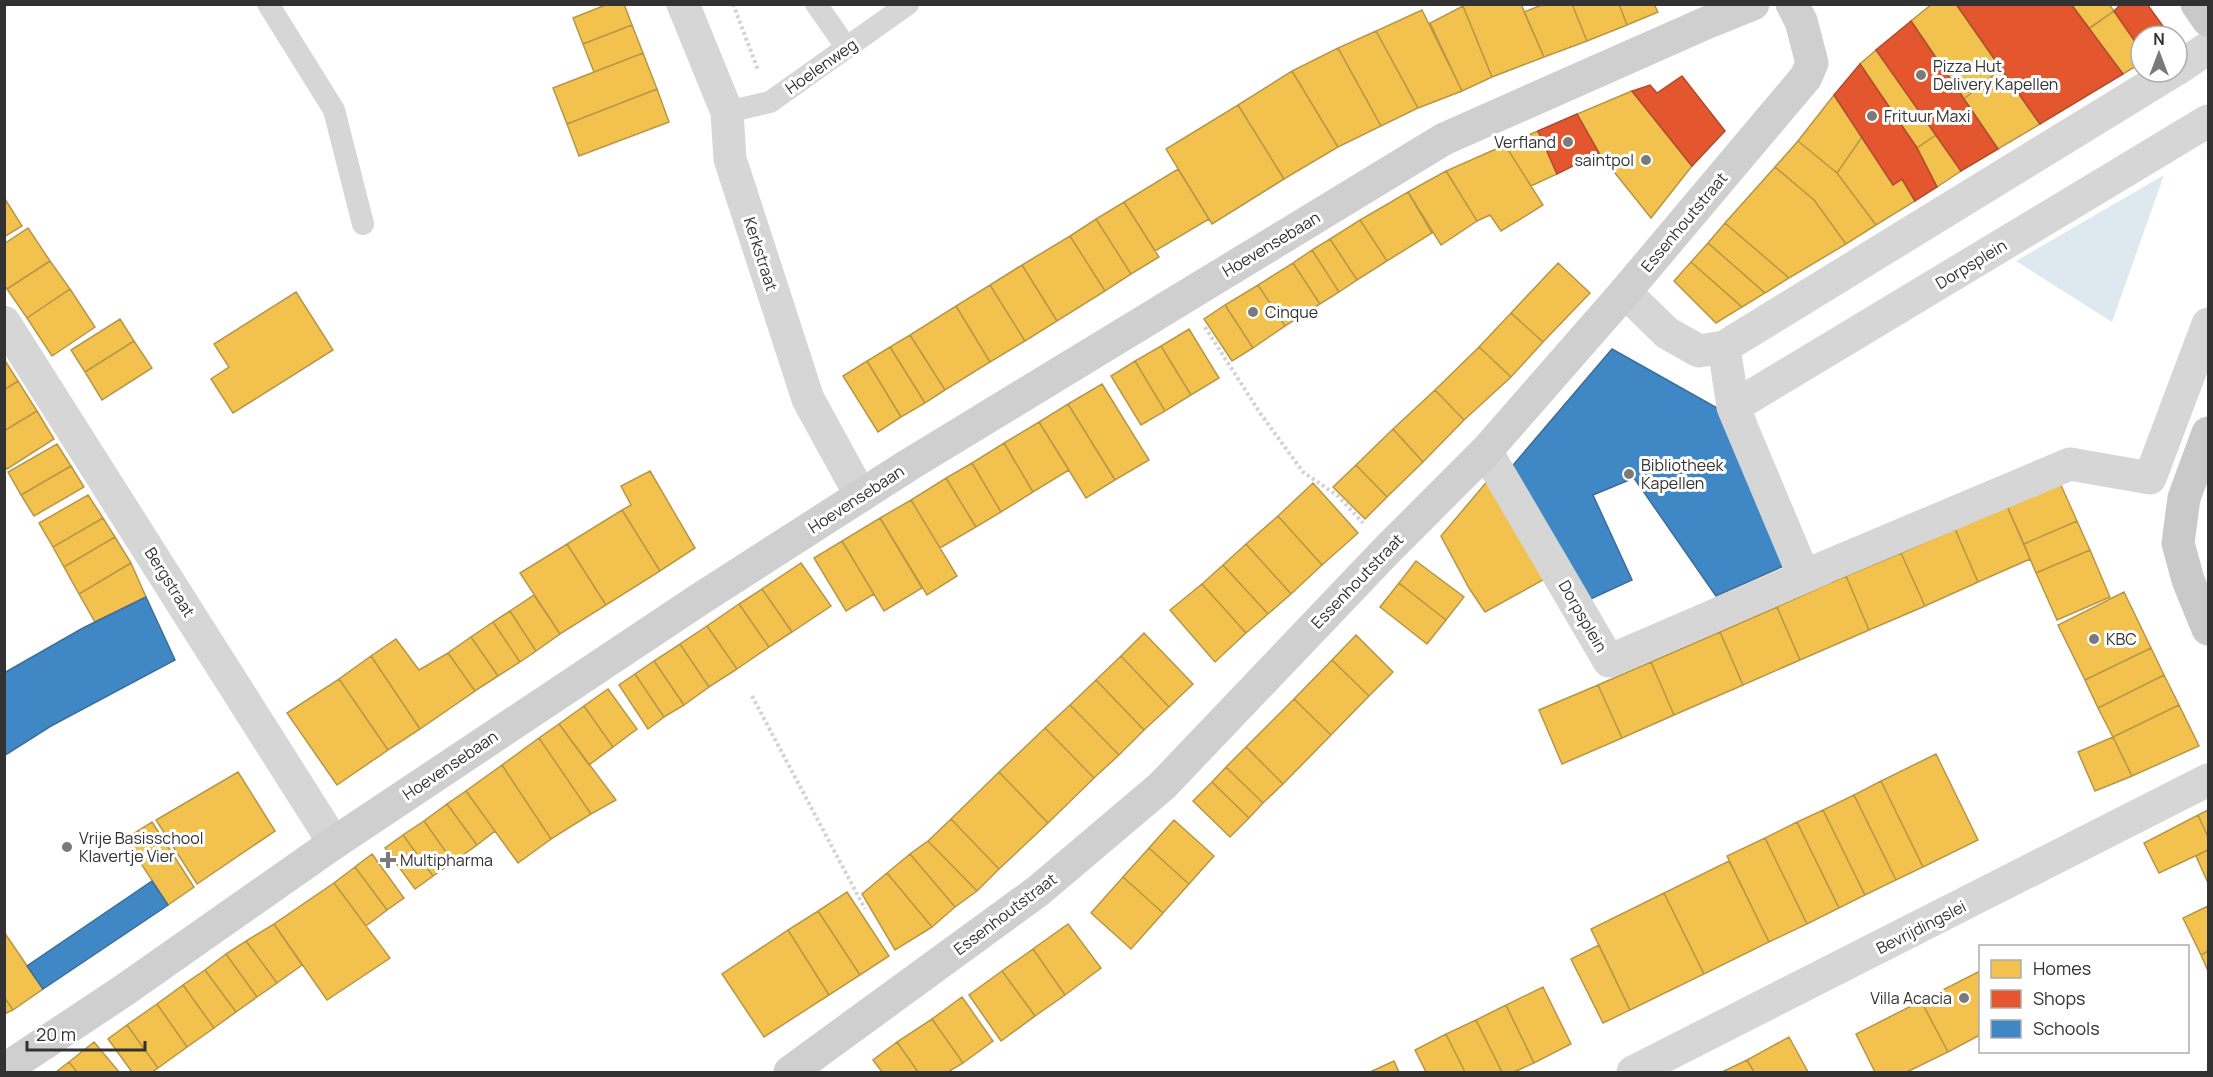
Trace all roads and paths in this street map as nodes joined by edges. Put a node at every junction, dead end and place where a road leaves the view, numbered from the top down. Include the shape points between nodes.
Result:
1 (268, 4) edge
2 (683, 4) edge
3 (733, 4) edge
4 (816, 4) edge
5 (908, 4) edge
6 (1753, 4) edge
7 (1792, 4) edge
8 (2197, 4) edge
9 (2208, 20) edge
10 (848, 48) junction
11 (2208, 48) edge
12 (2189, 61) edge
13 (2152, 84) edge
14 (770, 102) junction
15 (727, 112) junction
16 (2208, 121) edge
17 (363, 224) dead end
18 (1625, 292) junction
19 (1185, 297) junction
20 (4, 322) edge
21 (2208, 324) edge
22 (1725, 347) junction
23 (1733, 407) junction
24 (2208, 433) edge
25 (1486, 451) junction
26 (2150, 478) junction
27 (861, 496) junction
28 (2184, 498) junction
29 (1387, 550) junction
30 (1804, 576) junction
31 (2208, 629) edge
32 (752, 696) dead end
33 (2208, 780) edge
34 (334, 843) junction
35 (865, 909) dead end
36 (4, 1070) edge
37 (790, 1072) edge
38 (1633, 1072) edge

1 - 17 lane via 334,110
2 - 15 street, Kerkstraat
3 - 14 path
4 - 10 lane
5 - 10 lane, Hoelenweg
6 - 19 street, Hoevensebaan via 1443,139
7 - 18 street, Essenhoutstraat via 1801,21 1812,63 1806,77
8 - 9 main road
10 - 14 lane, Hoelenweg
11 - 12 street
13 - 22 street
14 - 15 lane, Hoelenweg
15 - 27 street, Kerkstraat via 730,159 808,399
16 - 23 street, Dorpsplein
18 - 22 street via 1667,333 1699,351
18 - 25 street, Essenhoutstraat
19 - 27 street, Hoevensebaan
19 - 29 path via 1260,413 1304,472 1338,496
20 - 34 street, Bergstraat
21 - 26 street
22 - 23 street
23 - 30 street
24 - 28 main road
25 - 29 street, Essenhoutstraat
25 - 30 street, Dorpsplein via 1610,661
26 - 28 street, Dorpsplein
26 - 30 street, Dorpsplein via 2070,464
27 - 34 street, Hoevensebaan
28 - 31 main road via 2178,543
29 - 37 street, Essenhoutstraat via 1162,786 1038,891
32 - 35 path
33 - 38 street, Bevrijdingslei
34 - 36 street, Hoevensebaan

